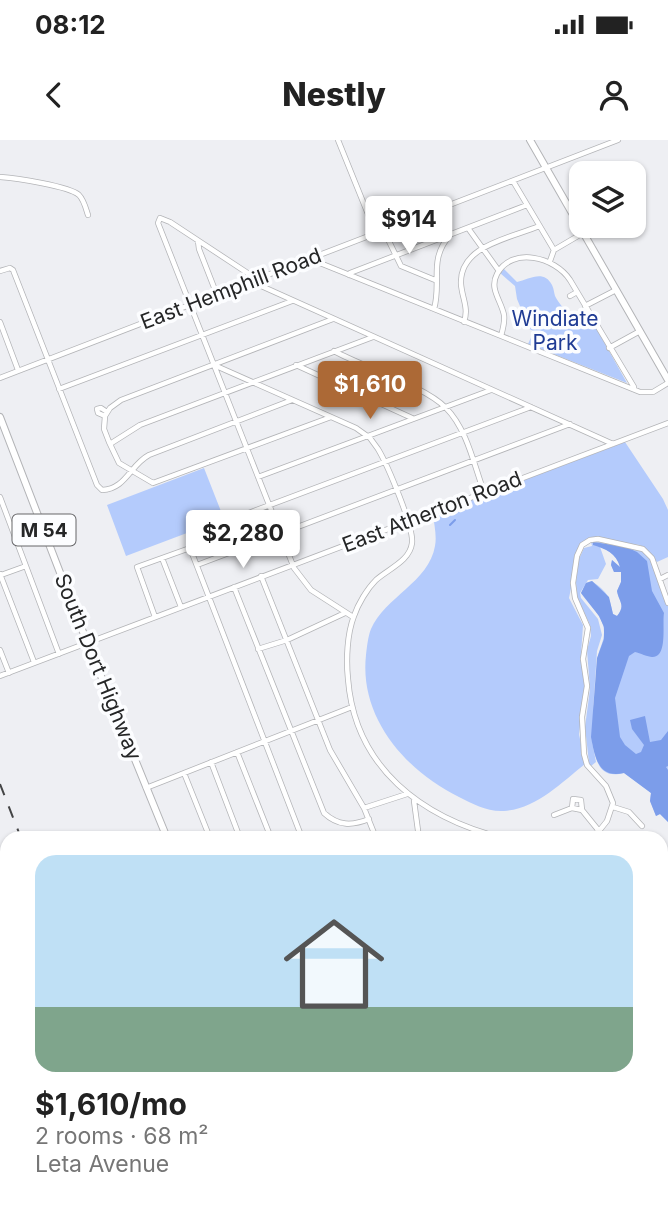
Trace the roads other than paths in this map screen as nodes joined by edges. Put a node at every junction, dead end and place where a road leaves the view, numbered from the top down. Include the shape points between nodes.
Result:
1 (338, 140) edge
2 (539, 140) edge
3 (618, 140) edge
4 (531, 141) edge
5 (609, 141) edge
6 (546, 168) junction
7 (0, 177) edge
8 (513, 180) junction
9 (527, 205) junction
10 (569, 208) edge
11 (88, 215) dead end
12 (539, 226) junction
13 (468, 228) junction
14 (384, 231) junction
15 (376, 234) junction
16 (450, 234) junction
17 (574, 238) edge
18 (586, 238) edge
19 (198, 242) junction
20 (483, 248) junction
21 (554, 250) junction
22 (395, 256) junction
23 (310, 259) junction
24 (550, 261) junction
25 (0, 271) edge
26 (499, 271) junction
27 (349, 275) junction
28 (254, 281) junction
29 (436, 281) junction
30 (616, 289) junction
31 (577, 292) junction
32 (217, 295) junction
33 (570, 296) dead end
34 (292, 300) junction
35 (190, 305) junction
36 (585, 306) junction
37 (434, 309) junction
38 (334, 319) junction
39 (464, 321) junction
40 (0, 322) edge
41 (639, 331) junction
42 (202, 334) junction
43 (373, 336) junction
44 (501, 336) junction
45 (609, 348) junction
46 (334, 351) junction
47 (47, 359) junction
48 (213, 364) junction
49 (296, 365) junction
50 (18, 370) junction
51 (0, 378) edge
52 (668, 381) edge
53 (253, 382) junction
54 (634, 388) junction
55 (59, 389) junction
56 (491, 389) junction
57 (224, 393) junction
58 (292, 400) junction
59 (445, 407) junction
60 (532, 407) junction
61 (0, 417) edge
62 (331, 417) junction
63 (413, 419) junction
64 (235, 421) junction
65 (668, 423) edge
66 (571, 424) junction
67 (462, 433) junction
68 (367, 436) junction
69 (110, 444) junction
70 (613, 444) junction
71 (246, 449) junction
72 (473, 461) junction
73 (386, 462) junction
74 (132, 472) junction
75 (258, 477) junction
76 (396, 490) junction
77 (484, 492) junction
78 (0, 498) edge
79 (269, 506) junction
80 (246, 514) dead end
81 (407, 521) junction
82 (280, 534) junction
83 (162, 558) junction
84 (197, 565) junction
85 (292, 565) junction
86 (26, 566) junction
87 (0, 575) edge
88 (668, 575) edge
89 (261, 576) junction
90 (660, 579) junction
91 (234, 587) junction
92 (208, 597) junction
93 (668, 603) edge
94 (181, 607) junction
95 (346, 613) junction
96 (155, 617) junction
97 (353, 617) junction
98 (287, 640) junction
99 (88, 642) junction
100 (258, 649) junction
101 (0, 650) edge
102 (59, 654) junction
103 (34, 662) junction
104 (9, 673) junction
105 (0, 676) edge
106 (352, 707) junction
107 (318, 720) junction
108 (290, 731) junction
109 (264, 741) junction
110 (237, 752) junction
111 (211, 762) junction
112 (184, 773) junction
113 (146, 788) junction
114 (407, 794) junction
115 (414, 800) junction
116 (613, 807) junction
117 (364, 808) junction
118 (572, 808) junction
119 (582, 810) junction
120 (554, 815) dead end
121 (369, 820) junction
122 (337, 822) junction
123 (642, 826) dead end
124 (164, 831) edge
125 (207, 831) edge
126 (237, 831) edge
127 (268, 831) edge
128 (299, 831) edge
129 (333, 831) dead end
130 (373, 831) edge
131 (418, 831) edge
132 (474, 831) edge
133 (598, 831) joint

1 - 15 street
2 - 4 street
3 - 5 street, East Hemphill Road
4 - 6 main road
5 - 6 street, East Hemphill Road
6 - 8 street, East Hemphill Road
6 - 10 main road
7 - 11 street via 73,191
8 - 9 street
8 - 14 street, East Hemphill Road
9 - 12 street
9 - 13 street
12 - 20 street
12 - 21 street
13 - 16 street
13 - 20 street
14 - 15 street, East Hemphill Road
14 - 22 street
15 - 23 street, East Hemphill Road
16 - 22 street
16 - 29 street via 438,257
17 - 21 street
18 - 30 main road
19 - 28 street
19 - 32 street
19 - 35 street via 160,218 158,223
20 - 26 street
20 - 39 street via 462,271
21 - 24 street
22 - 27 street
22 - 29 street via 404,268
23 - 27 street
23 - 28 street, East Hemphill Road
24 - 26 street via 526,258
24 - 31 street via 566,274
25 - 47 street via 10,268
26 - 44 street via 494,284 505,320
27 - 37 street
28 - 32 street, East Hemphill Road
28 - 34 street
29 - 37 street
30 - 36 street
30 - 41 main road
31 - 33 street
31 - 36 street
32 - 35 street, East Hemphill Road
34 - 38 street
34 - 42 street
35 - 42 street
35 - 47 street, East Hemphill Road
36 - 45 street
37 - 39 street
38 - 43 street
38 - 48 street
39 - 44 street
40 - 50 street
41 - 45 street
41 - 52 main road
42 - 48 street
42 - 55 street
43 - 46 street
43 - 56 street
44 - 54 street
45 - 54 street
46 - 49 street
46 - 59 street
47 - 50 street, East Hemphill Road
47 - 55 street
48 - 53 street
48 - 57 street
48 - 69 street via 121,400 106,414 104,429
49 - 53 street
49 - 63 street
50 - 51 street, East Hemphill Road
52 - 54 street via 653,392
53 - 57 street
53 - 58 street
55 - 74 street via 97,485 110,489
56 - 59 street
56 - 60 street
57 - 64 street
57 - 69 street via 134,428
58 - 62 street
58 - 64 street
59 - 63 street
59 - 67 street
60 - 66 street
60 - 67 street
61 - 99 main road, South Dort Highway / M 54
62 - 68 street
62 - 71 street
63 - 68 street
64 - 71 street
64 - 74 street via 149,455
65 - 70 street, East Atherton Road
66 - 70 street
66 - 72 street
67 - 72 street
67 - 73 street
68 - 73 street
68 - 75 street
69 - 74 street via 117,460
70 - 77 street, East Atherton Road
71 - 74 street via 158,482
71 - 75 street
72 - 76 street
72 - 77 street
73 - 76 street
73 - 79 street
75 - 79 street
76 - 81 street
76 - 82 street
77 - 81 street, East Atherton Road
78 - 86 street
79 - 80 street
79 - 82 street
81 - 85 street, East Atherton Road
81 - 97 street via 412,539 409,553 374,582
82 - 84 street
82 - 85 street
83 - 84 street via 190,548
83 - 94 street
83 - 96 street via 137,568
84 - 92 street
85 - 89 street, East Atherton Road
85 - 95 street via 311,590
86 - 87 street
86 - 102 street
87 - 103 street
88 - 90 street
89 - 91 street, East Atherton Road
89 - 98 street
90 - 93 street
90 - 116 street via 652,558 635,546 593,539 582,545 578,556 574,593 588,633 583,659 587,686 582,717 584,754 587,765 611,795
91 - 92 street, East Atherton Road
91 - 100 street
92 - 94 street, East Atherton Road
92 - 109 street
94 - 96 street, East Atherton Road
95 - 97 street
95 - 98 street
96 - 99 street, East Atherton Road
97 - 106 street via 347,666
98 - 100 street
98 - 107 street
99 - 102 street, East Atherton Road
99 - 113 main road, South Dort Highway / M 54
100 - 108 street
101 - 104 street
102 - 103 street, East Atherton Road
103 - 104 street, East Atherton Road
104 - 105 street, East Atherton Road
106 - 107 street
106 - 114 street via 371,752
107 - 108 street
107 - 117 street via 337,766
108 - 109 street
108 - 122 street via 321,808
109 - 110 street
109 - 128 street
110 - 111 street
110 - 127 street
111 - 112 street
111 - 126 street
112 - 113 street
112 - 125 street
113 - 124 main road, South Dort Highway / M 54
114 - 115 street
114 - 117 street
115 - 131 street
115 - 132 street
116 - 123 street via 629,812
116 - 133 street
117 - 121 street
118 - 119 street
118 - 119 street via 575,798 582,801
118 - 120 street
119 - 133 street
121 - 122 street via 354,825
121 - 130 street
122 - 129 street

